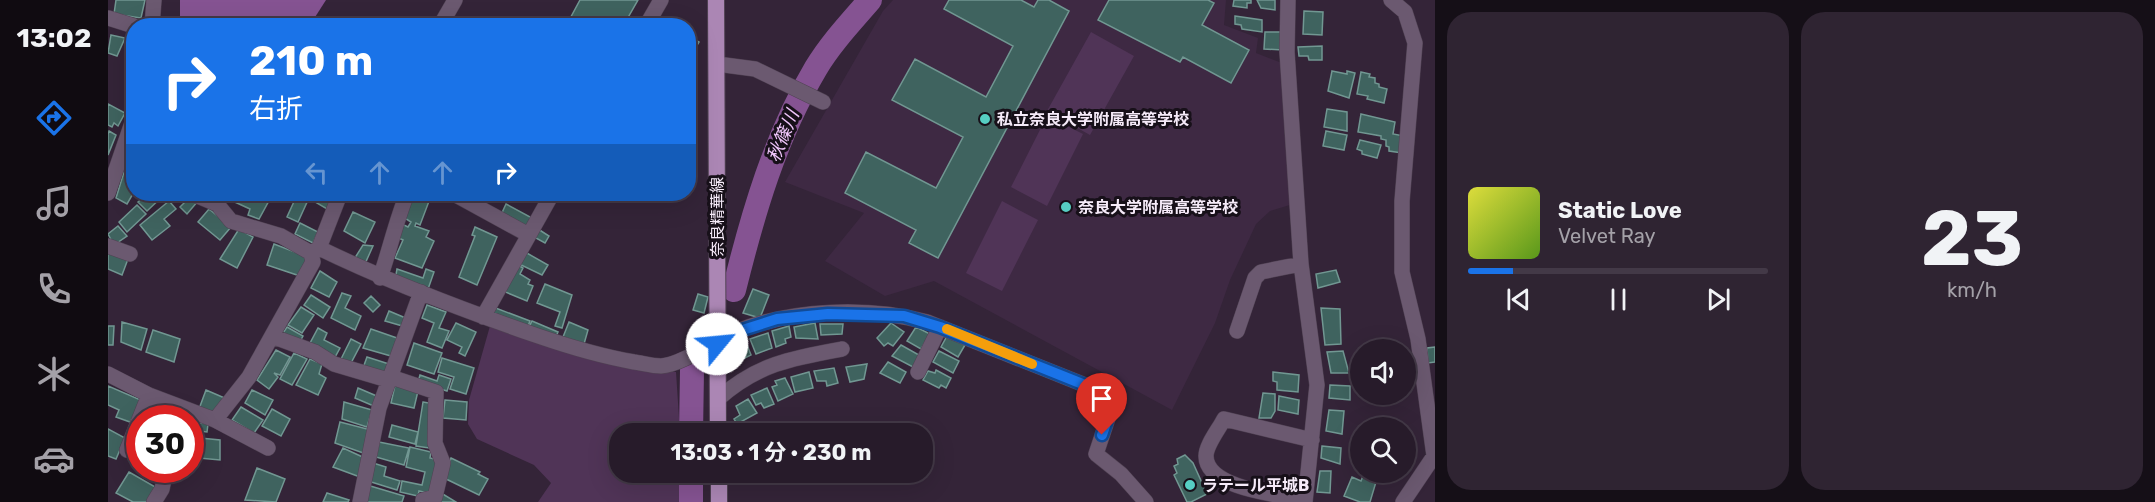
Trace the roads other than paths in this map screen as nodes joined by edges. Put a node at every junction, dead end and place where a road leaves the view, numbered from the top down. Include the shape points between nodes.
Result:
1 (154, 0) edge
2 (455, 0) edge
3 (661, 0) edge
4 (717, 0) edge
5 (1288, 0) edge
6 (1390, 0) edge
7 (108, 18) edge
8 (153, 18) edge
9 (445, 18) edge
10 (651, 18) edge
11 (126, 24) edge
12 (717, 64) junction
13 (819, 100) dead end
14 (126, 165) edge
15 (108, 193) edge
16 (210, 201) edge
17 (337, 201) edge
18 (403, 201) edge
19 (467, 201) edge
20 (548, 201) edge
21 (529, 235) junction
22 (108, 246) edge
23 (315, 250) junction
24 (130, 254) dead end
25 (1301, 264) junction
26 (380, 278) junction
27 (421, 292) junction
28 (483, 317) junction
29 (940, 327) junction
30 (1237, 331) dead end
31 (274, 338) junction
32 (717, 344) junction
33 (842, 349) dead end
34 (918, 372) dead end
35 (108, 374) edge
36 (390, 379) junction
37 (149, 395) junction
38 (718, 399) junction
39 (145, 405) edge
40 (163, 405) edge
41 (204, 418) edge
42 (215, 420) junction
43 (718, 423) edge
44 (1312, 440) junction
45 (268, 448) dead end
46 (163, 483) edge
47 (719, 483) edge
48 (1305, 501) edge
49 (154, 502) edge
50 (360, 502) edge
51 (423, 502) edge
52 (719, 502) edge
53 (1146, 502) edge
54 (1403, 502) edge

1 - 8 street
2 - 9 street
3 - 10 street
4 - 12 main road, 奈良精華線
5 - 25 street via 1287,52
6 - 54 street via 1405,12 1415,43 1402,201 1402,272 1418,339 1434,456
7 - 11 street
12 - 13 street via 755,69
12 - 32 main road, 奈良精華線
14 - 15 street
16 - 23 street via 231,221
17 - 23 street
18 - 26 street
19 - 21 street
20 - 21 street
21 - 28 street
22 - 24 street
23 - 26 street
23 - 31 street via 313,262
25 - 30 street via 1261,272 1255,278
25 - 44 street via 1317,384
26 - 27 street
27 - 28 street
27 - 36 street
28 - 32 street via 595,356 662,366
29 - 32 street via 904,316 828,314 777,319 733,333
29 - 34 street
29 - 53 street via 1115,397 1096,454
31 - 36 street via 315,352 334,364
31 - 42 street
32 - 38 main road, 奈良精華線
33 - 38 street via 788,359 741,379
35 - 37 street
36 - 50 street via 379,408
36 - 51 street via 436,392 435,443 443,463 435,497
37 - 39 street
37 - 40 street
38 - 43 main road, 奈良精華線
41 - 42 street
42 - 45 street
44 - 48 street
44 - 48 street via 1224,419 1206,453 1207,462 1221,480
46 - 49 street
47 - 52 main road

